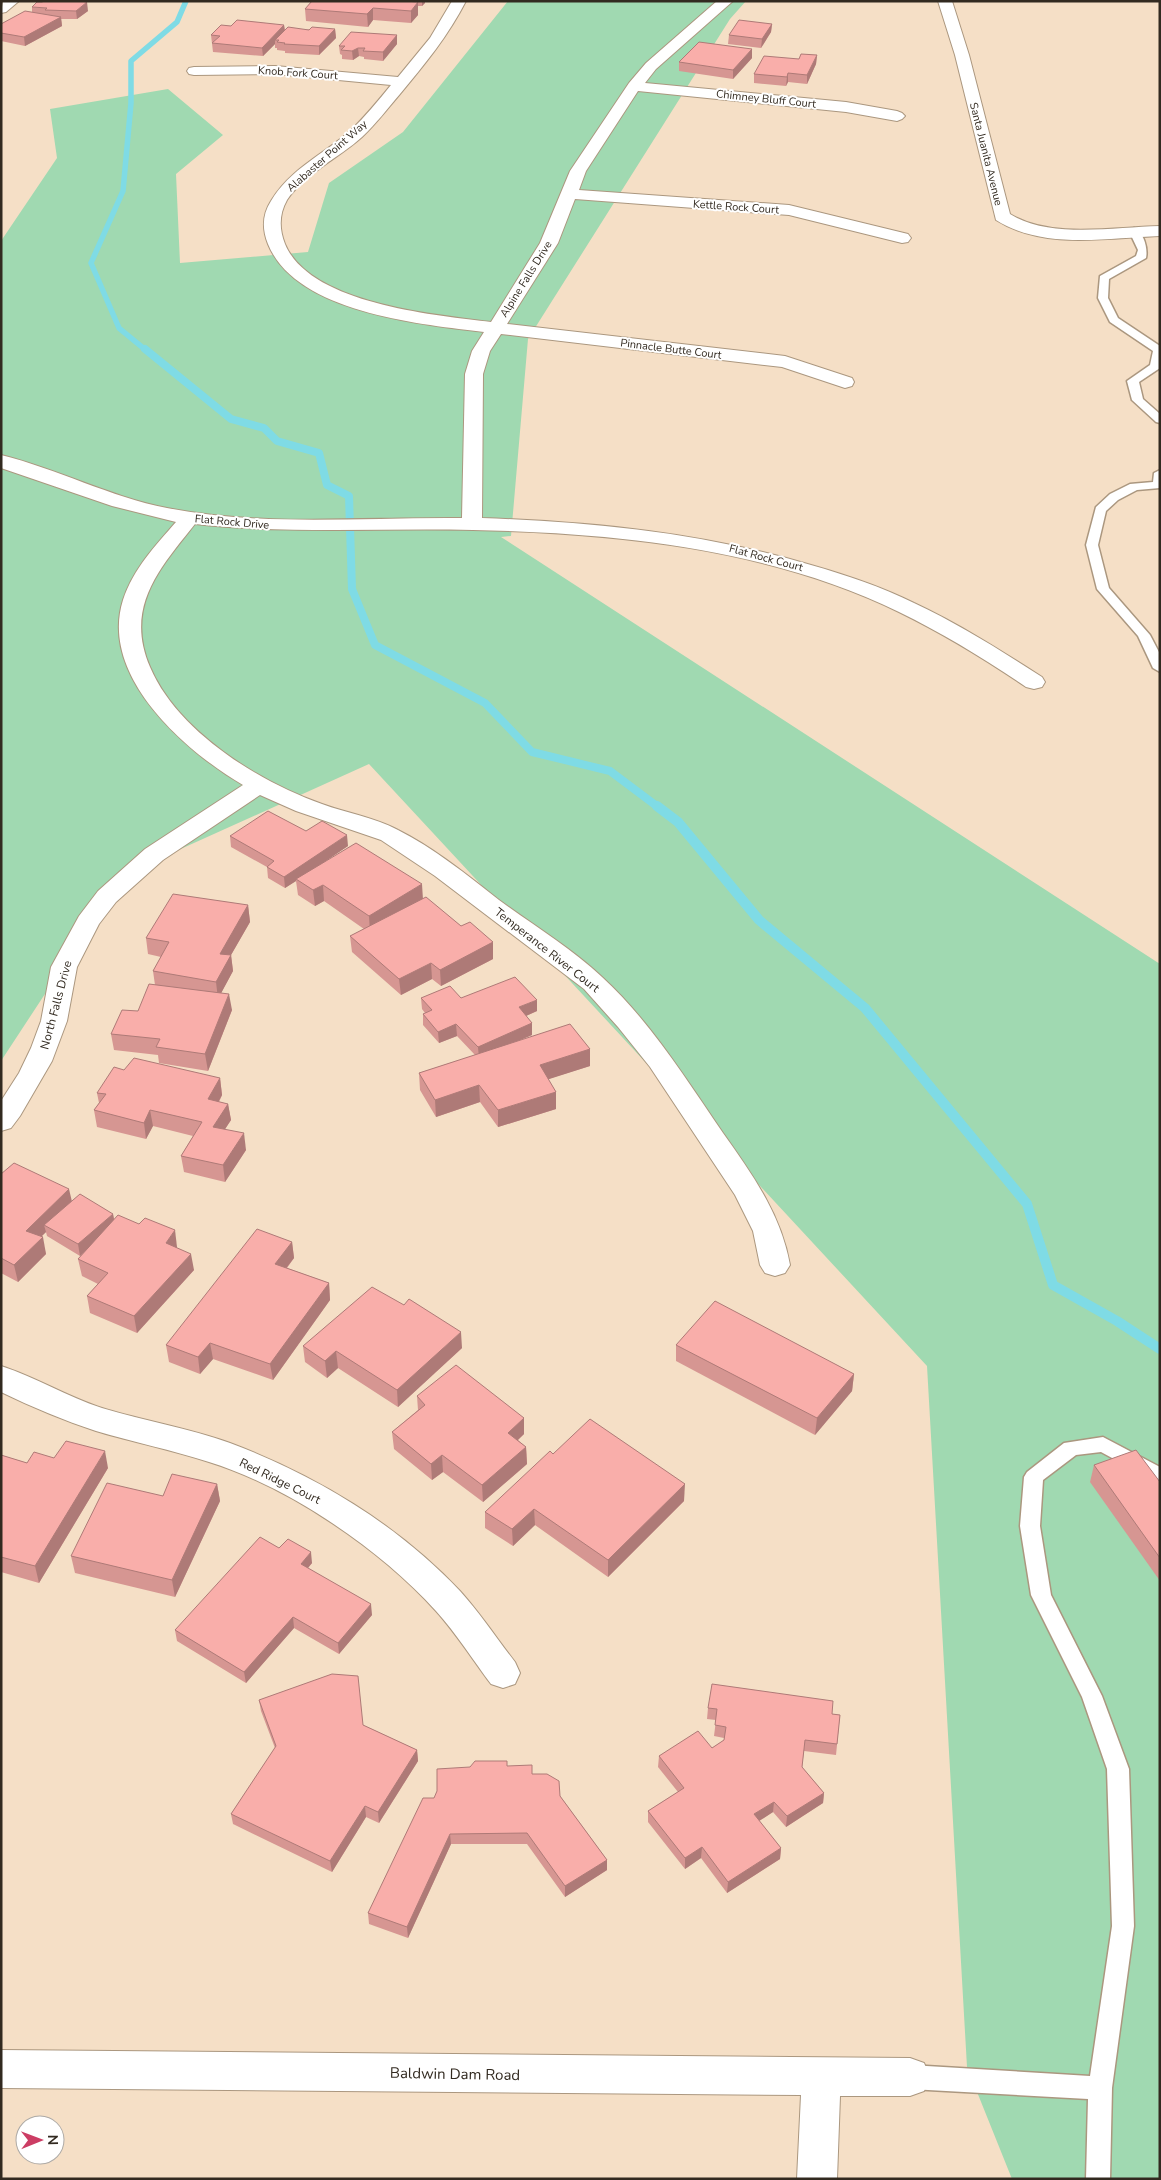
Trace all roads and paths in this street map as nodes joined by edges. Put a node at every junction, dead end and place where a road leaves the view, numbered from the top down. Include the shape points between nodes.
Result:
1 (12, 1) edge
2 (459, 1) edge
3 (726, 1) edge
4 (945, 1) edge
5 (1, 9) edge
6 (194, 71) dead end
7 (402, 82) junction
8 (634, 86) junction
9 (897, 116) dead end
10 (568, 194) junction
11 (1134, 231) junction
12 (1156, 231) edge
13 (902, 238) dead end
14 (495, 328) junction
15 (845, 382) dead end
16 (1160, 420) edge
17 (1, 461) edge
18 (1160, 473) edge
19 (190, 518) junction
20 (472, 524) junction
21 (1160, 668) edge
22 (1034, 682) dead end
23 (259, 785) junction
24 (1, 1121) edge
25 (774, 1265) dead end
26 (1, 1378) edge
27 (1160, 1476) edge
28 (503, 1673) dead end
29 (1, 2070) edge
30 (821, 2077) junction
31 (910, 2077) joint
32 (1100, 2088) junction
33 (817, 2179) edge
34 (1098, 2179) edge

1 - 5 street
2 - 7 street, Alabaster Point Way via 436,41
3 - 8 street, Alpine Falls Drive via 651,66
4 - 11 street, Santa Juanita Avenue via 962,55 1002,216 1017,226 1040,233
6 - 7 street, Knob Fork Court via 275,70
7 - 14 street, Alabaster Point Way via 357,132 291,185 280,198 272,214 274,242 291,267 341,297 402,315
8 - 9 street, Chimney Bluff Court via 846,107
8 - 10 street, Alpine Falls Drive via 578,171
10 - 13 street, Kettle Rock Court via 788,210
10 - 14 street, Alpine Falls Drive via 549,243
11 - 12 street, Santa Juanita Avenue
11 - 16 lane via 1143,250 1141,258 1104,278 1103,298 1114,320 1160,350 1155,367 1133,381 1138,400
14 - 15 street, Pinnacle Butte Court via 784,362
14 - 20 street, Alpine Falls Drive via 481,351 474,374
17 - 19 street, Flat Rock Drive via 114,500
18 - 21 lane via 1158,485 1134,487 1114,497 1100,510 1092,545 1103,589 1144,634
19 - 20 street, Flat Rock Drive via 262,525
19 - 23 street, Temperance River Court via 152,563 140,583 132,604 132,648 149,687 182,728 228,767
20 - 22 street, Flat Rock Court via 598,529 654,535 766,557 873,591 931,618 977,643
23 - 24 street, North Falls Drive via 154,855 121,882 93,913 73,946 61,978 54,1019 40,1060 20,1096
23 - 25 street, Temperance River Court via 296,803 389,834 427,858 591,981 670,1075 760,1210 773,1248
26 - 28 street, Red Ridge Court via 56,1404 98,1419 218,1452 274,1475 334,1508 390,1547 448,1601
27 - 32 lane via 1103,1444 1071,1448 1034,1477 1030,1526 1041,1595 1092,1696 1118,1768 1124,1926
29 - 30 street, Baldwin Dam Road
30 - 31 street, Baldwin Dam Road
30 - 33 street
31 - 32 lane
32 - 34 lane

